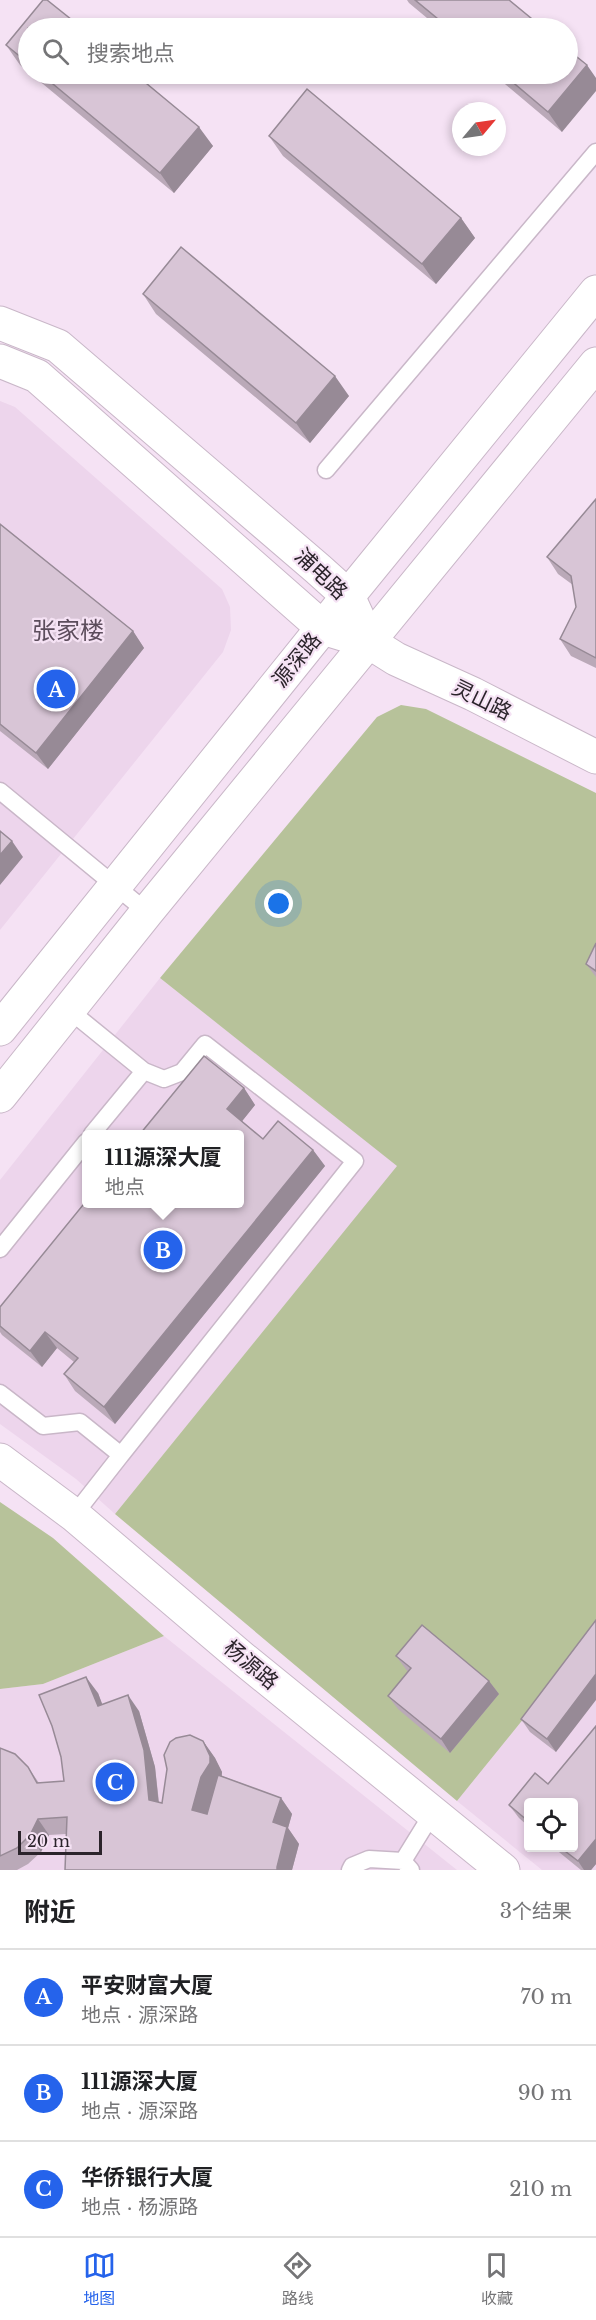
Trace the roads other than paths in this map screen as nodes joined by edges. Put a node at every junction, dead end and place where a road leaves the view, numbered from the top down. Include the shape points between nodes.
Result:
1 (596, 152) edge
2 (596, 292) edge
3 (0, 322) edge
4 (0, 361) edge
5 (596, 364) edge
6 (326, 471) dead end
7 (348, 596) junction
8 (323, 628) junction
9 (369, 642) junction
10 (596, 757) edge
11 (0, 791) edge
12 (115, 886) junction
13 (147, 912) junction
14 (69, 1010) junction
15 (0, 1029) edge
16 (144, 1071) junction
17 (0, 1096) edge
18 (95, 1130) edge
19 (82, 1148) edge
20 (0, 1249) edge
21 (0, 1394) edge
22 (121, 1455) junction
23 (0, 1461) edge
24 (74, 1515) junction
25 (432, 1814) junction
26 (407, 1866) edge
27 (350, 1870) edge
28 (503, 1870) edge

1 - 6 lane
2 - 7 main road, 源深路
3 - 7 main road, 浦电路 via 58,345
4 - 8 main road, 浦电路 via 37,376
5 - 9 main road, 源深路
7 - 8 main road, 源深路
7 - 9 main road, 浦电路
8 - 9 main road, 浦电路
8 - 12 main road, 源深路
9 - 10 main road, 灵山路
9 - 13 main road, 源深路
11 - 12 lane
12 - 13 lane
12 - 15 main road, 源深路
13 - 14 main road, 源深路
14 - 16 lane
14 - 17 main road, 源深路
16 - 18 lane
16 - 22 lane via 165,1079 182,1072 206,1044 355,1161
19 - 20 lane
21 - 22 lane via 43,1426 80,1422
22 - 24 lane
23 - 24 main road, 杨源路
24 - 25 main road, 杨源路
25 - 26 lane
25 - 28 main road, 杨源路
26 - 27 lane via 369,1859

